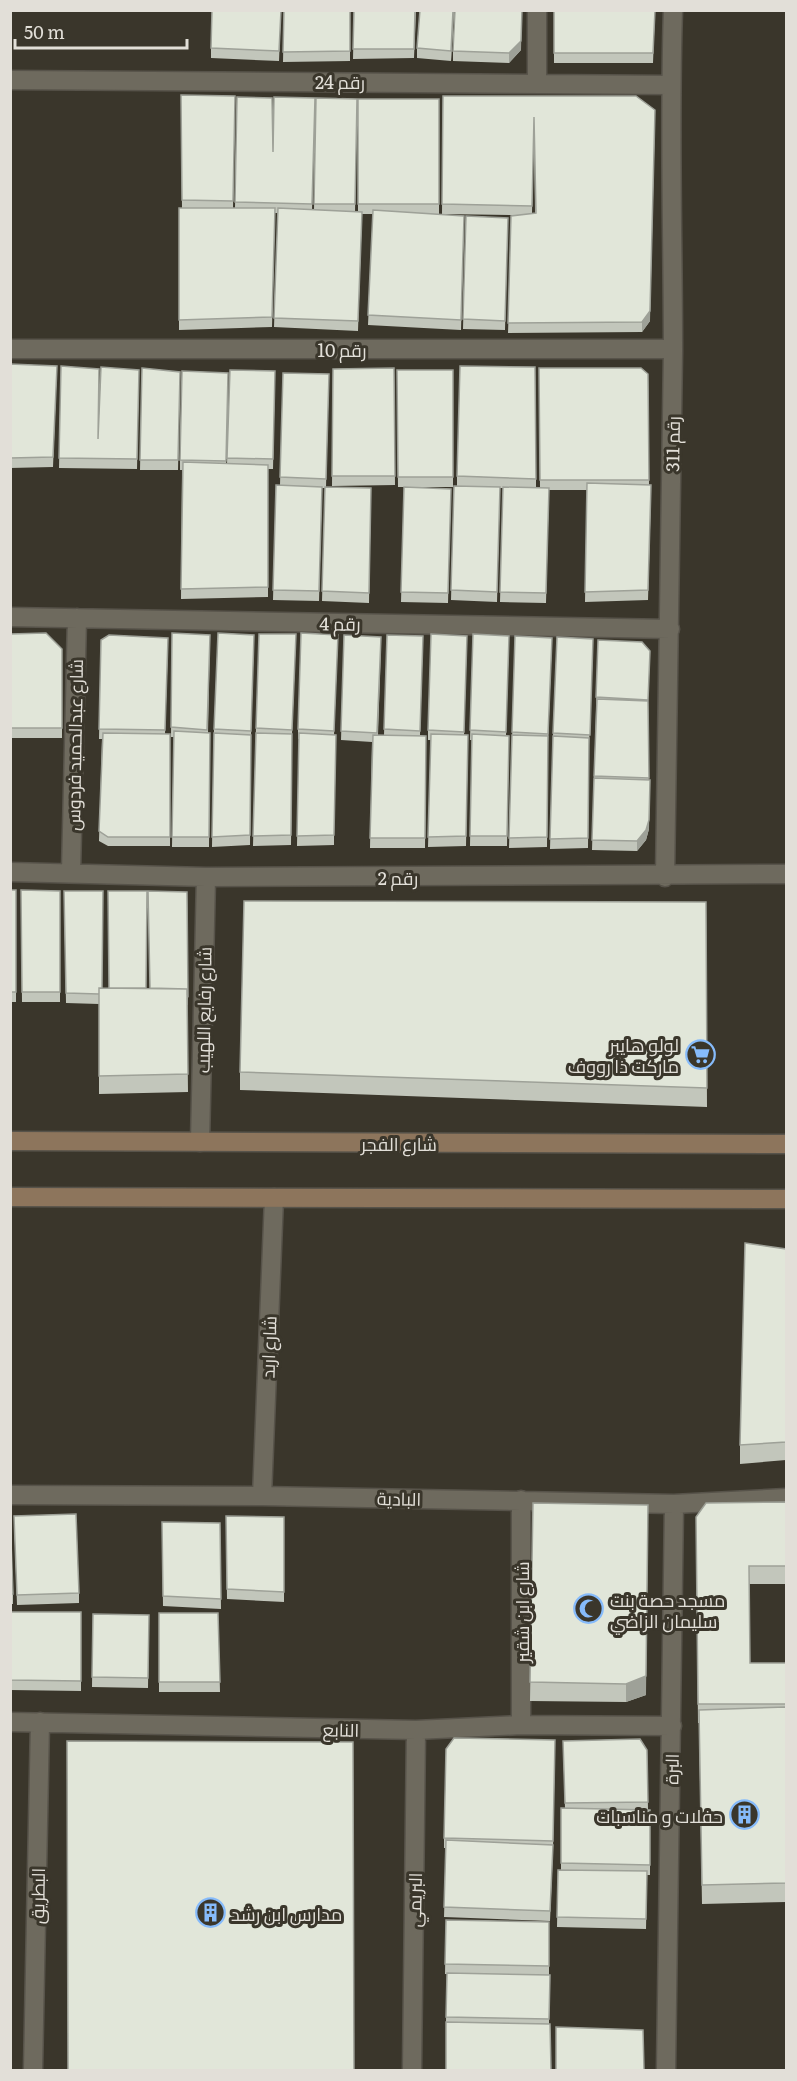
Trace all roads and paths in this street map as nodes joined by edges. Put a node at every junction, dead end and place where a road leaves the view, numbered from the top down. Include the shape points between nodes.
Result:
1 (537, 10) edge
2 (673, 10) edge
3 (10, 80) edge
4 (537, 82) junction
5 (670, 85) junction
6 (10, 349) edge
7 (673, 349) junction
8 (10, 617) edge
9 (77, 618) junction
10 (670, 629) junction
11 (10, 872) edge
12 (71, 872) junction
13 (786, 874) edge
14 (206, 877) junction
15 (665, 877) junction
16 (10, 1141) edge
17 (200, 1142) junction
18 (786, 1144) edge
19 (786, 1191) edge
20 (10, 1197) edge
21 (274, 1198) junction
22 (745, 1199) junction
23 (786, 1199) edge
24 (10, 1495) edge
25 (262, 1496) junction
26 (786, 1498) edge
27 (521, 1500) junction
28 (674, 1504) junction
29 (10, 1722) edge
30 (40, 1722) junction
31 (521, 1725) junction
32 (672, 1726) junction
33 (416, 1730) junction
34 (33, 2070) edge
35 (412, 2070) edge
36 (666, 2070) edge

1 - 4 street
2 - 5 street, رقم 311
3 - 4 street, رقم 24
4 - 5 street, رقم 24
5 - 7 street, رقم 311
6 - 7 street, رقم 10
7 - 10 street, رقم 311
8 - 9 street, رقم 4
9 - 10 street, رقم 4
9 - 12 street, شارع عبدالحميد فردوس
10 - 15 street, رقم 311
11 - 12 street, رقم 2
12 - 14 street, رقم 2
13 - 15 street, رقم 2
14 - 15 street, رقم 2
14 - 17 street, شارع رفايع اللهيب
16 - 17 street, شارع الفجر
17 - 18 street, شارع الفجر
19 - 22 street
20 - 21 street
21 - 22 street
21 - 25 street, شارع اربد
22 - 23 street
24 - 25 street, البادية
25 - 27 street, البادية
26 - 28 street, البادية
27 - 28 street, البادية
27 - 31 street, شارع ابن شقير
28 - 32 street, البرة
29 - 30 street, النابع
30 - 33 street, النابع
30 - 34 street, البطريق
31 - 32 street, النابع
31 - 33 street, النابع
32 - 36 street, البرة
33 - 35 street, البريمي

